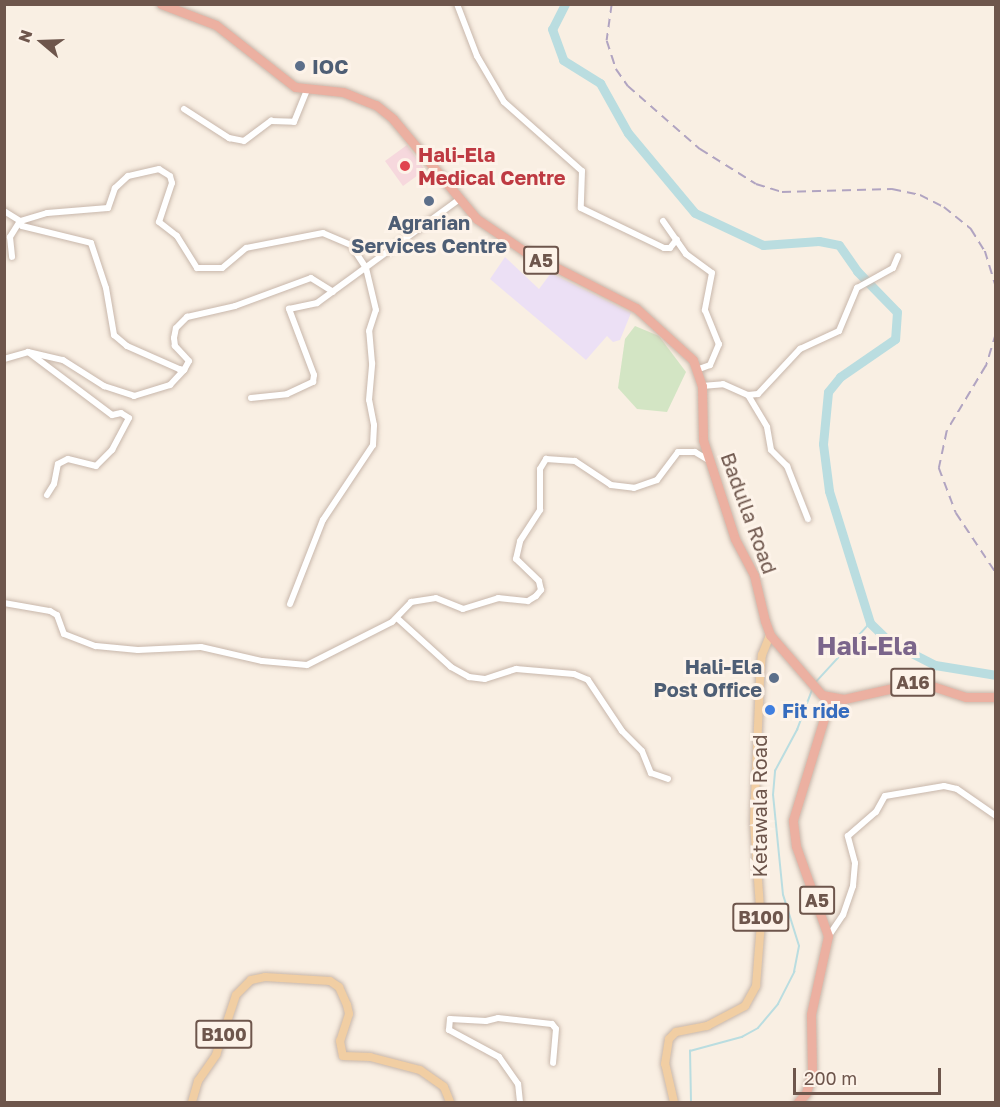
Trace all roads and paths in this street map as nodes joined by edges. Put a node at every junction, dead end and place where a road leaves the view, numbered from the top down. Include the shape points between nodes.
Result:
1 (161, 4) edge
2 (457, 4) edge
3 (307, 90) junction
4 (184, 109) dead end
5 (458, 200) junction
6 (4, 211) edge
7 (20, 221) junction
8 (663, 221) dead end
9 (677, 239) junction
10 (898, 256) dead end
11 (12, 257) dead end
12 (366, 268) junction
13 (333, 292) junction
14 (28, 352) junction
15 (4, 358) edge
16 (699, 369) junction
17 (184, 370) junction
18 (702, 386) junction
19 (748, 395) junction
20 (251, 398) dead end
21 (711, 462) junction
22 (46, 495) dead end
23 (808, 519) dead end
24 (4, 603) edge
25 (290, 604) dead end
26 (397, 618) junction
27 (770, 635) junction
28 (996, 697) edge
29 (830, 699) junction
30 (669, 779) dead end
31 (996, 816) edge
32 (828, 937) junction
33 (553, 1063) dead end
34 (192, 1102) edge
35 (450, 1102) edge
36 (520, 1102) edge
37 (674, 1102) edge
38 (798, 1102) edge

1 - 3 highway, A5 via 216,25 239,40 275,74
2 - 9 street via 477,56 504,102 582,171 580,208 664,248 670,248
3 - 4 street via 294,122 271,121 244,141 230,138
3 - 5 highway, A5 via 343,92 376,105 393,118
5 - 12 street
5 - 16 highway, A5 via 477,219 524,251 636,308
6 - 7 street
7 - 11 street via 10,237
7 - 12 street via 47,213 108,208 115,188 128,176 159,169 170,176 172,183 159,222 177,236 197,268 222,268 246,248 323,232 351,245
7 - 17 street via 22,226 91,243 106,288 114,335 127,346
8 - 9 street
9 - 16 street via 686,254 712,273 705,310 719,344 710,364
10 - 19 street via 893,268 857,288 839,331 800,350 758,394
12 - 13 street
12 - 25 street via 376,310 369,331 373,445 323,520
13 - 17 street via 311,278 235,306 187,317 176,328 174,338 175,346 189,361
13 - 20 street via 316,303 288,312 307,355 313,382 287,394
14 - 15 street
14 - 17 street via 63,360 104,386 134,396 170,384
14 - 22 street via 112,415 122,413 129,418 112,450 96,466 68,459 58,464 54,484
16 - 18 highway, Badulla Road
18 - 19 street via 723,384
18 - 21 highway, Badulla Road via 703,440
19 - 23 street via 766,427 771,450 787,466
21 - 26 street via 695,452 678,452 657,480 634,488 611,485 575,461 546,459 540,469 540,510 520,541 516,559 539,581 541,590 536,596 528,601 498,598 463,609 442,599 428,598 411,602
21 - 27 highway, Badulla Road via 735,539 754,575
24 - 26 street via 50,611 57,615 64,634 96,646 138,650 201,647 292,665 326,658
26 - 30 street via 451,667 469,677 484,679 516,669 574,674 588,680 616,723 642,751 651,773
27 - 29 highway, Badulla Road via 820,694
27 - 37 main road, Ketawala Road / B100 via 762,655 760,676 754,822 761,922 756,986 745,1006 707,1026 676,1032 669,1039 665,1064
28 - 29 highway, A16 via 966,697 920,682
29 - 32 highway, A5 via 793,820 796,846
31 - 32 street via 957,789 944,786 885,796 876,812 848,836 855,863 853,886 843,915
32 - 38 highway, A5 via 811,1014 812,1074 806,1093
33 - 36 street via 556,1029 552,1024 498,1018 450,1019 450,1030 499,1058 518,1084
34 - 35 main road, B100 via 198,1081 216,1055 236,995 250,980 265,977 330,981 339,987 349,1014 340,1041 343,1056 370,1057 420,1070 444,1087

